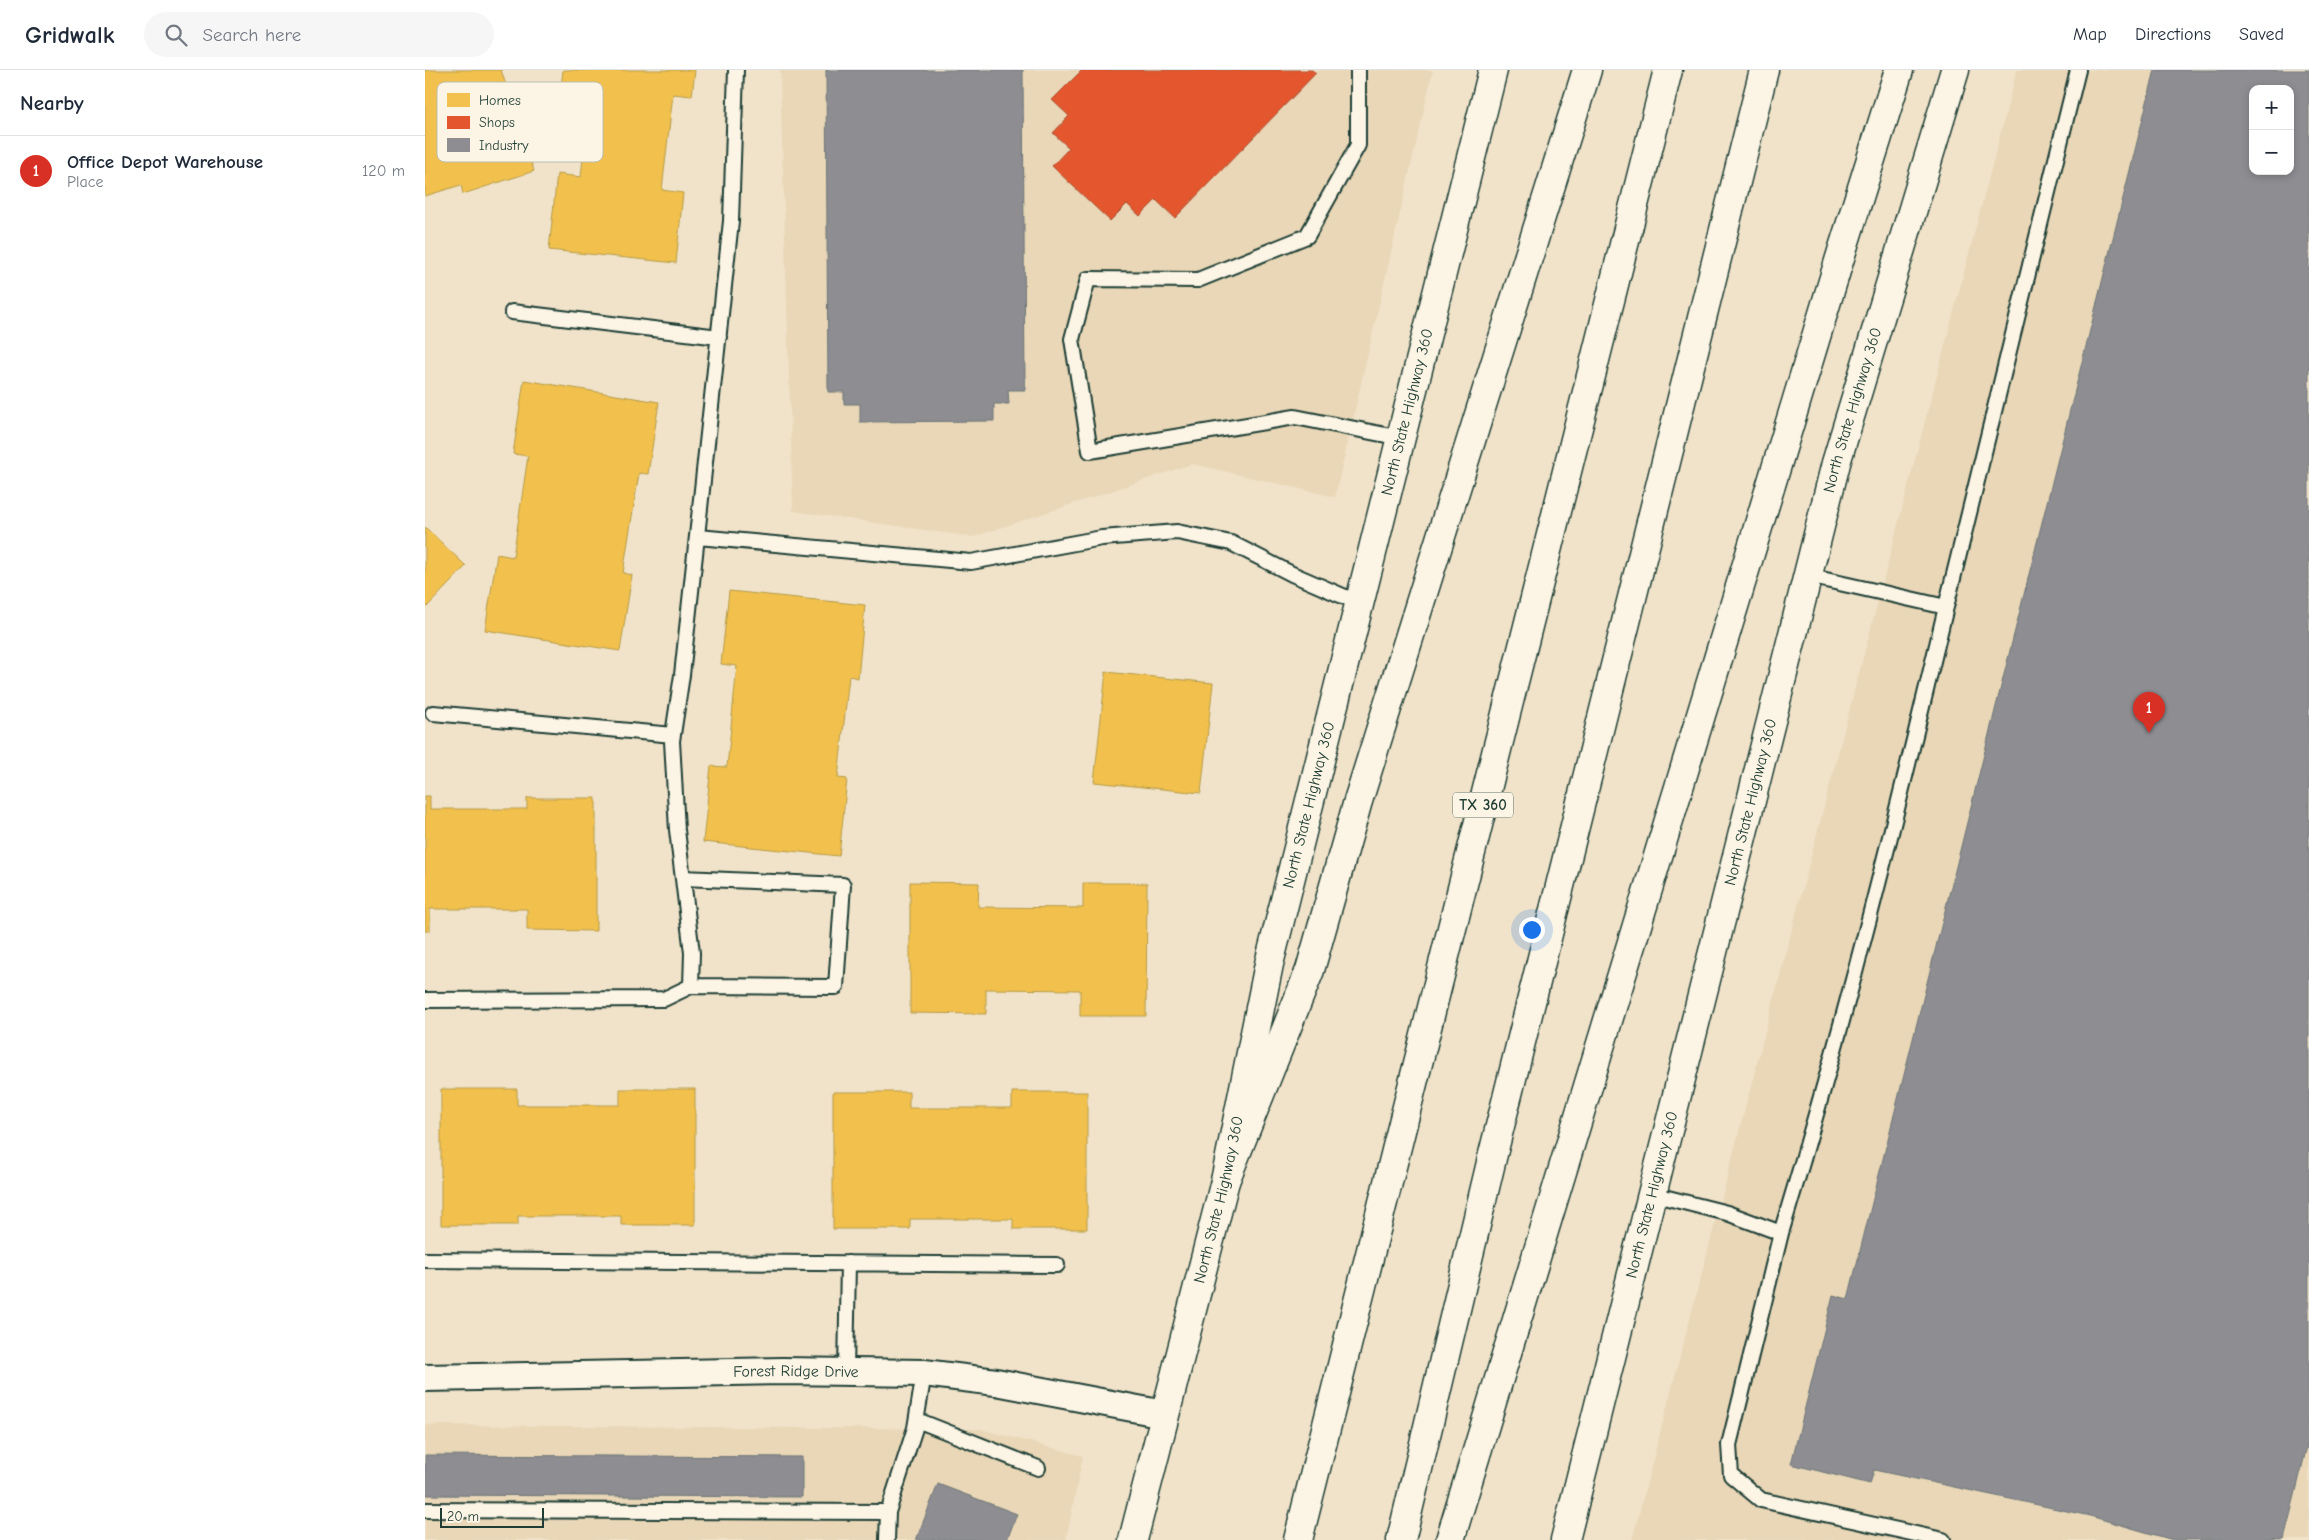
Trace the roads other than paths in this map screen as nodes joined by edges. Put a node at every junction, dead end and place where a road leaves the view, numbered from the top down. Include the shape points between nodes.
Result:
1 (736, 70) edge
2 (1358, 70) edge
3 (1493, 70) edge
4 (1587, 70) edge
5 (1667, 70) edge
6 (1764, 70) edge
7 (1899, 70) edge
8 (1955, 70) edge
9 (2078, 70) edge
10 (512, 312) dead end
11 (719, 337) junction
12 (1401, 438) junction
13 (698, 537) junction
14 (1808, 576) junction
15 (1359, 603) junction
16 (1947, 607) junction
17 (433, 713) dead end
18 (673, 734) junction
19 (683, 878) junction
20 (691, 986) junction
21 (425, 1000) edge
22 (1225, 1181) junction
23 (1652, 1194) junction
24 (1781, 1233) junction
25 (425, 1260) edge
26 (848, 1263) junction
27 (1057, 1265) dead end
28 (846, 1371) junction
29 (924, 1372) junction
30 (425, 1378) edge
31 (1164, 1414) junction
32 (917, 1420) junction
33 (1038, 1468) dead end
34 (425, 1510) edge
35 (888, 1512) junction
36 (887, 1540) edge
37 (1133, 1540) edge
38 (1298, 1540) edge
39 (1401, 1540) edge
40 (1450, 1540) edge
41 (1565, 1540) edge
42 (1943, 1540) edge

1 - 11 lane via 731,222
2 - 12 lane via 1358,146 1307,236 1198,280 1088,279 1072,339 1090,451 1295,417
3 - 12 main road, North State Highway 360
4 - 22 main road via 1361,791 1310,970
5 - 38 main road, TX 360
6 - 39 main road via 1493,1154
7 - 40 main road
8 - 14 main road, North State Highway 360 via 1836,463
9 - 16 lane
10 - 11 lane
11 - 13 lane
12 - 15 main road, North State Highway 360
13 - 15 lane via 971,562 1102,538 1177,532 1231,543
13 - 18 lane
14 - 16 lane
14 - 23 main road, North State Highway 360
15 - 22 main road, North State Highway 360 via 1269,964
16 - 24 lane via 1844,1015
17 - 18 lane
18 - 19 lane via 677,830
19 - 20 lane via 692,953
19 - 20 lane via 843,885 836,987
20 - 21 lane via 664,999
22 - 31 main road, North State Highway 360
23 - 24 lane via 1727,1213
23 - 41 main road, North State Highway 360
24 - 42 lane via 1729,1444 1731,1475 1761,1500
25 - 26 lane
26 - 27 lane
26 - 28 lane
28 - 29 street, Forest Ridge Drive
28 - 30 street, Forest Ridge Drive
29 - 31 street, Forest Ridge Drive via 981,1379
29 - 32 lane
31 - 37 main road, North State Highway 360
32 - 33 lane
32 - 35 lane
34 - 35 lane
35 - 36 lane

